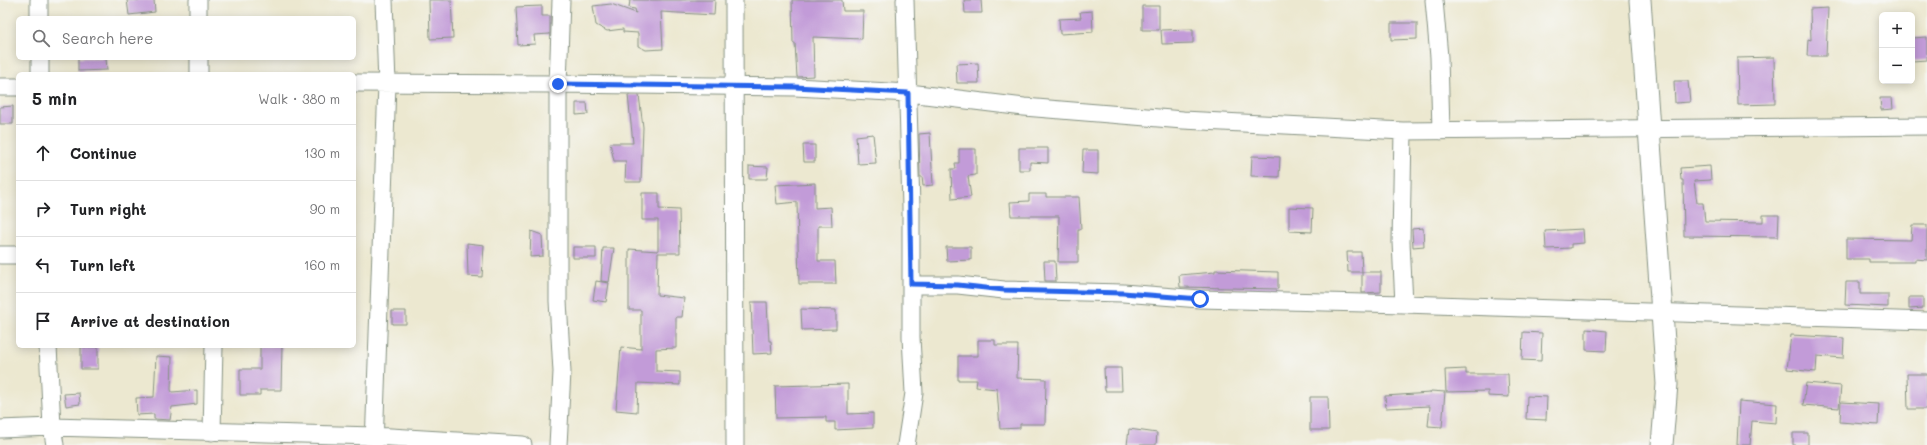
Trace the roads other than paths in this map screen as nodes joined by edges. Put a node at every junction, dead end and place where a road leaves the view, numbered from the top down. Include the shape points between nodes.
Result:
1 (39, 0) edge
2 (198, 0) edge
3 (384, 0) edge
4 (560, 0) edge
5 (734, 0) edge
6 (905, 0) edge
7 (1434, 0) edge
8 (1640, 0) edge
9 (39, 16) edge
10 (198, 16) edge
11 (40, 60) edge
12 (198, 60) edge
13 (40, 72) edge
14 (199, 72) edge
15 (356, 83) edge
16 (387, 84) junction
17 (558, 84) junction
18 (733, 86) junction
19 (0, 87) edge
20 (16, 87) edge
21 (908, 93) junction
22 (1927, 126) edge
23 (1649, 130) junction
24 (1403, 131) junction
25 (1441, 131) junction
26 (16, 254) edge
27 (0, 255) edge
28 (911, 284) junction
29 (1404, 304) junction
30 (1662, 312) junction
31 (1927, 321) edge
32 (48, 348) edge
33 (214, 348) edge
34 (52, 427) junction
35 (0, 429) edge
36 (212, 432) junction
37 (374, 441) edge
38 (55, 445) edge
39 (523, 445) edge
40 (558, 445) edge
41 (734, 445) edge
42 (906, 445) edge
43 (1662, 445) edge

1 - 9 street
2 - 10 street
3 - 16 street
4 - 17 street
5 - 18 street
6 - 21 street
7 - 25 street
8 - 23 street
11 - 13 street
12 - 14 street
15 - 16 street
16 - 17 street
16 - 37 street
17 - 18 street
17 - 40 street via 558,301 562,372
18 - 21 street
18 - 41 street
19 - 20 street
21 - 24 street via 1024,107 1183,120
21 - 28 street
22 - 23 street
23 - 25 street
23 - 30 street
24 - 25 street
24 - 29 street via 1401,242
26 - 27 street
28 - 29 street via 958,285 1004,290 1123,293 1200,299
28 - 42 street via 914,393
29 - 30 street
30 - 31 street
30 - 43 street via 1666,384
32 - 34 street
33 - 36 street
34 - 35 street
34 - 36 street
34 - 38 street
36 - 37 street
37 - 39 street

